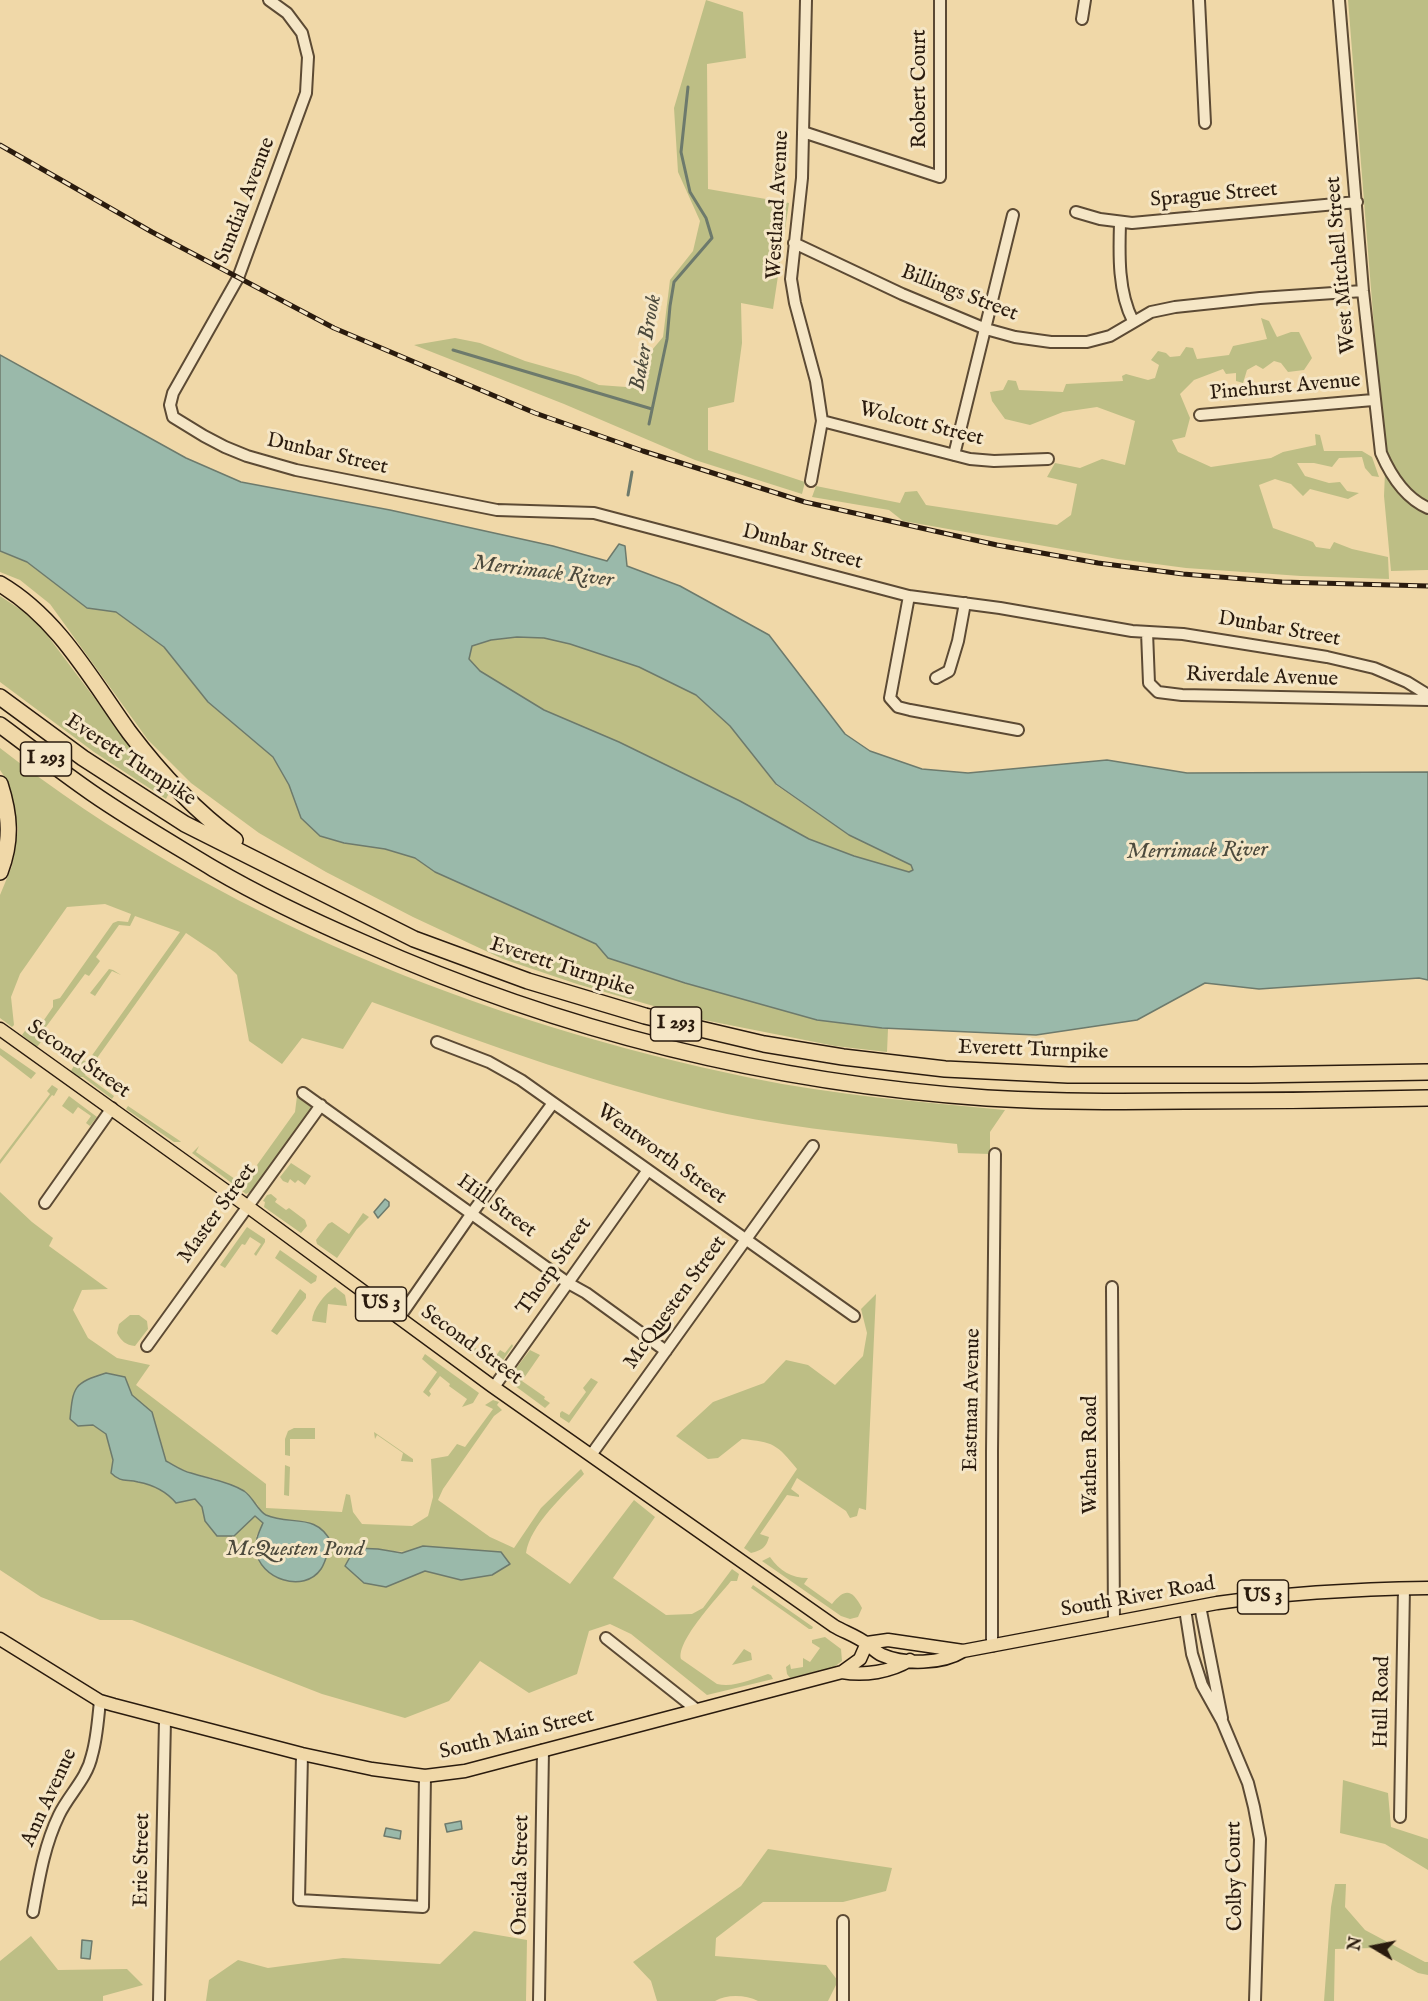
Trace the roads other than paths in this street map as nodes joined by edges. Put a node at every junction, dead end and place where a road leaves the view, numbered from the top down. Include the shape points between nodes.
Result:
1 (269, 0) edge
2 (806, 0) edge
3 (940, 0) edge
4 (1085, 0) edge
5 (1199, 0) edge
6 (1340, 0) edge
7 (1082, 19) dead end
8 (1205, 123) dead end
9 (803, 132) junction
10 (1357, 202) junction
11 (1076, 212) dead end
12 (1013, 215) dead end
13 (1120, 223) junction
14 (794, 243) junction
15 (1363, 291) junction
16 (1133, 321) junction
17 (986, 328) junction
18 (1373, 400) junction
19 (1200, 415) dead end
20 (173, 417) joint
21 (822, 421) junction
22 (954, 455) junction
23 (1047, 459) dead end
24 (811, 481) dead end
25 (1428, 508) edge
26 (0, 584) edge
27 (909, 596) junction
28 (965, 603) junction
29 (1147, 632) junction
30 (936, 678) dead end
31 (1428, 695) edge
32 (0, 698) edge
33 (1428, 700) edge
34 (0, 725) edge
35 (1018, 730) dead end
36 (0, 784) edge
37 (0, 872) edge
38 (414, 939) junction
39 (0, 1029) edge
40 (437, 1042) dead end
41 (1428, 1072) edge
42 (303, 1093) dead end
43 (1428, 1098) edge
44 (553, 1103) junction
45 (321, 1105) junction
46 (112, 1108) junction
47 (813, 1146) dead end
48 (995, 1155) dead end
49 (648, 1170) junction
50 (45, 1203) dead end
51 (247, 1206) junction
52 (472, 1214) junction
53 (747, 1239) junction
54 (568, 1283) junction
55 (1112, 1287) dead end
56 (854, 1316) dead end
57 (399, 1318) junction
58 (147, 1346) dead end
59 (666, 1351) junction
60 (494, 1387) junction
61 (591, 1455) junction
62 (1404, 1588) junction
63 (1428, 1588) edge
64 (1200, 1606) junction
65 (1185, 1609) junction
66 (1114, 1622) junction
67 (606, 1638) dead end
68 (1, 1643) edge
69 (867, 1644) junction
70 (992, 1646) junction
71 (963, 1651) junction
72 (911, 1660) junction
73 (842, 1672) junction
74 (100, 1701) junction
75 (697, 1710) junction
76 (165, 1720) junction
77 (1222, 1721) junction
78 (543, 1750) junction
79 (302, 1754) junction
80 (425, 1776) junction
81 (1400, 1817) dead end
82 (33, 1912) dead end
83 (843, 1921) dead end
84 (159, 2001) edge
85 (539, 2001) edge
86 (843, 2001) edge
87 (1255, 2001) edge

1 - 20 street, Sundial Avenue via 287,13 302,33 308,57 306,93 238,278 173,393
2 - 9 street, Westland Avenue
3 - 9 street, Robert Court via 940,177
4 - 7 street
5 - 8 street
6 - 10 street, West Mitchell Street
9 - 14 street, Westland Avenue
10 - 13 street, Sprague Street
10 - 15 street, West Mitchell Street
11 - 13 street, Sprague Street
12 - 17 street
13 - 16 street via 1122,282
14 - 17 street, Billings Street
14 - 21 street, Westland Avenue via 791,279
15 - 16 street, Billings Street via 1175,307
15 - 18 street, West Mitchell Street
16 - 17 street, Billings Street via 1110,336 1075,343 1015,337
17 - 22 street
18 - 19 street, Pinehurst Avenue
18 - 25 street, West Mitchell Street via 1381,453 1388,470 1409,495
20 - 27 street, Dunbar Street via 225,447 296,470 497,510 594,513
21 - 22 street, Wolcott Street
21 - 24 street, Westland Avenue
22 - 23 street, Wolcott Street via 984,461
26 - 38 highway via 42,616 66,643 131,734 201,814 238,843
27 - 28 street, Dunbar Street
27 - 35 street via 890,698 898,707
28 - 29 street, Dunbar Street
28 - 30 street via 954,660 949,671
29 - 31 street, Dunbar Street via 1183,634 1351,662 1407,682
29 - 33 street, Riverdale Avenue via 1149,683 1158,692 1280,699
32 - 38 highway, Everett Turnpike / I 293 via 185,824
34 - 43 highway, Everett Turnpike / I 293 via 92,793 281,905 459,983 640,1042 788,1074 991,1098 1103,1102
36 - 37 highway via 8,810 9,836
38 - 41 highway, Everett Turnpike / I 293 via 528,981 645,1016 764,1044 885,1062 1068,1075
39 - 46 main road, Second Street / US 3
40 - 44 street, Wentworth Street via 500,1067
42 - 45 street, Hill Street
44 - 49 street, Wentworth Street
44 - 52 street
45 - 51 street, Master Street
45 - 52 street, Hill Street
46 - 50 street
46 - 51 main road, Second Street / US 3
47 - 53 street, McQuesten Street
48 - 70 street, Eastman Avenue
49 - 53 street, Wentworth Street
49 - 54 street, Thorp Street
51 - 57 main road, Second Street / US 3
51 - 58 street, Master Street
52 - 54 street, Hill Street
52 - 57 street
53 - 56 street, Wentworth Street
53 - 59 street, McQuesten Street
54 - 59 street, Hill Street
54 - 60 street, Thorp Street
55 - 66 street, Wathen Road
57 - 60 main road, Second Street / US 3
59 - 61 street, McQuesten Street
60 - 61 main road, Second Street / US 3
61 - 69 main road, Second Street / US 3 via 834,1626
62 - 63 main road, South River Road / US 3
62 - 64 main road, South River Road / US 3 via 1256,1597
62 - 81 street, Hull Road
64 - 65 main road, South River Road / US 3
64 - 77 street, Colby Court
65 - 66 main road, South River Road / US 3
65 - 77 street, Colby Court via 1202,1685
66 - 70 main road, South River Road / US 3
67 - 75 street
68 - 74 main road, South Main Street
69 - 71 main road, South River Road / US 3 via 888,1640
69 - 72 main road, South River Road / US 3 via 884,1656
69 - 73 main road, South Main Street via 860,1659
70 - 71 main road, South River Road / US 3
71 - 72 main road, South River Road / US 3 via 936,1661
72 - 73 main road via 890,1669
73 - 75 main road, South Main Street
74 - 76 main road, South Main Street
74 - 82 street, Ann Avenue via 92,1756 82,1781 58,1816 42,1863
75 - 78 main road, South Main Street
76 - 79 main road, South Main Street
76 - 84 street, Erie Street
77 - 87 street, Colby Court via 1248,1783 1260,1839
78 - 80 main road, South Main Street via 465,1771
78 - 85 street, Oneida Street
79 - 80 main road, South Main Street
79 - 80 street via 299,1900 423,1907
83 - 86 street

